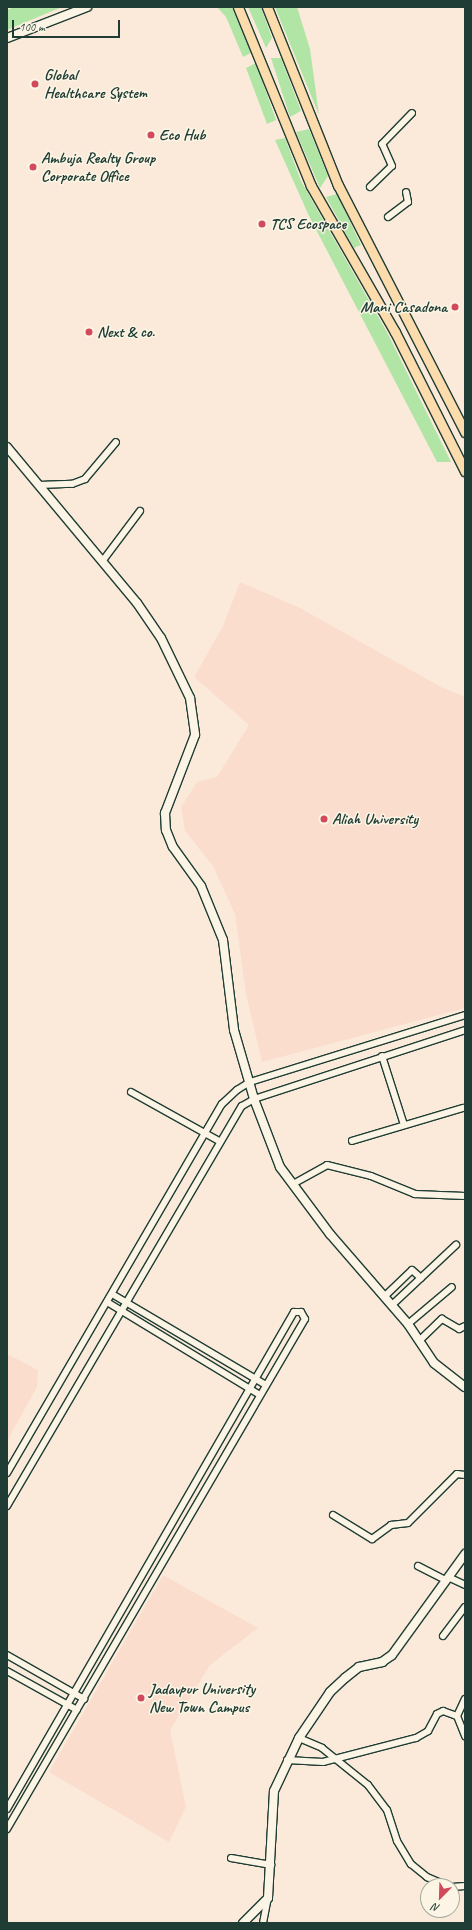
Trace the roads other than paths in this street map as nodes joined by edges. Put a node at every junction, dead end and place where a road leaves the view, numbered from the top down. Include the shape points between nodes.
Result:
1 (87, 7) edge
2 (238, 7) edge
3 (267, 7) edge
4 (7, 38) edge
5 (412, 113) dead end
6 (370, 187) dead end
7 (406, 192) dead end
8 (388, 217) dead end
9 (465, 432) edge
10 (116, 442) dead end
11 (7, 448) edge
12 (465, 471) edge
13 (41, 488) junction
14 (140, 512) dead end
15 (104, 559) junction
16 (465, 1015) edge
17 (465, 1030) edge
18 (382, 1056) junction
19 (250, 1082) junction
20 (131, 1092) dead end
21 (254, 1099) junction
22 (463, 1108) dead end
23 (404, 1125) junction
24 (205, 1133) junction
25 (219, 1141) junction
26 (352, 1141) dead end
27 (293, 1184) junction
28 (465, 1196) edge
29 (456, 1245) dead end
30 (421, 1278) junction
31 (452, 1288) dead end
32 (112, 1294) junction
33 (385, 1296) junction
34 (107, 1302) junction
35 (125, 1302) junction
36 (392, 1305) junction
37 (120, 1311) junction
38 (408, 1324) junction
39 (465, 1326) edge
40 (419, 1341) junction
41 (255, 1379) junction
42 (266, 1385) junction
43 (465, 1387) edge
44 (250, 1388) junction
45 (260, 1395) junction
46 (7, 1473) edge
47 (465, 1475) edge
48 (7, 1506) edge
49 (334, 1515) dead end
50 (465, 1554) edge
51 (418, 1566) dead end
52 (447, 1579) junction
53 (465, 1585) edge
54 (465, 1607) edge
55 (443, 1636) dead end
56 (7, 1655) edge
57 (7, 1671) edge
58 (74, 1694) junction
59 (84, 1699) junction
60 (465, 1699) edge
61 (67, 1705) junction
62 (77, 1710) junction
63 (457, 1716) junction
64 (465, 1736) edge
65 (299, 1738) junction
66 (337, 1758) junction
67 (287, 1760) junction
68 (7, 1809) edge
69 (7, 1829) edge
70 (231, 1858) dead end
71 (271, 1865) junction
72 (429, 1878) edge
73 (268, 1898) junction
74 (243, 1923) edge
75 (263, 1923) edge

1 - 4 street
2 - 12 main road via 311,186 395,332
3 - 9 main road via 338,185
5 - 6 street via 382,144 392,166
7 - 8 street via 408,202
10 - 13 street via 85,479 72,484
11 - 13 street
13 - 15 street
14 - 15 street
15 - 19 street via 160,638 190,698 195,735 165,813 166,830 174,847 202,886 223,940 233,1025
16 - 19 street
17 - 18 street
18 - 21 street
18 - 23 street
19 - 21 street
19 - 24 street via 222,1104
20 - 24 street
21 - 25 street via 242,1106
21 - 27 street via 275,1156
22 - 23 street
23 - 26 street
24 - 25 street
24 - 32 street
25 - 35 street
27 - 28 street via 327,1165 371,1176 419,1195
27 - 33 street
29 - 30 street
30 - 33 street via 412,1270
30 - 36 street
31 - 38 street
32 - 34 street
32 - 35 street
33 - 36 street
34 - 37 street
34 - 46 street
35 - 37 street
35 - 41 street
36 - 38 street
37 - 44 street
37 - 48 street
38 - 40 street
39 - 40 street via 459,1329 442,1319
40 - 43 street via 441,1370
41 - 42 street
41 - 42 street via 294,1312 301,1312 305,1319
41 - 44 street
42 - 45 street
44 - 45 street
44 - 58 street
45 - 59 street
47 - 49 street via 457,1474 408,1523 392,1525 372,1539
50 - 52 street
51 - 52 street
52 - 53 street
52 - 65 street via 392,1655 382,1662 359,1667 345,1678 330,1692
54 - 55 street
56 - 58 street
57 - 61 street
58 - 59 street
58 - 61 street
59 - 62 street
60 - 63 street
61 - 62 street
61 - 68 street
62 - 69 street
63 - 64 street
63 - 66 street via 439,1713 423,1736
65 - 66 street
65 - 67 street
66 - 67 street via 306,1764
66 - 72 street via 368,1785 384,1806 397,1841 411,1864
67 - 71 street via 273,1800
70 - 71 street
71 - 73 street
73 - 74 street
73 - 75 street

